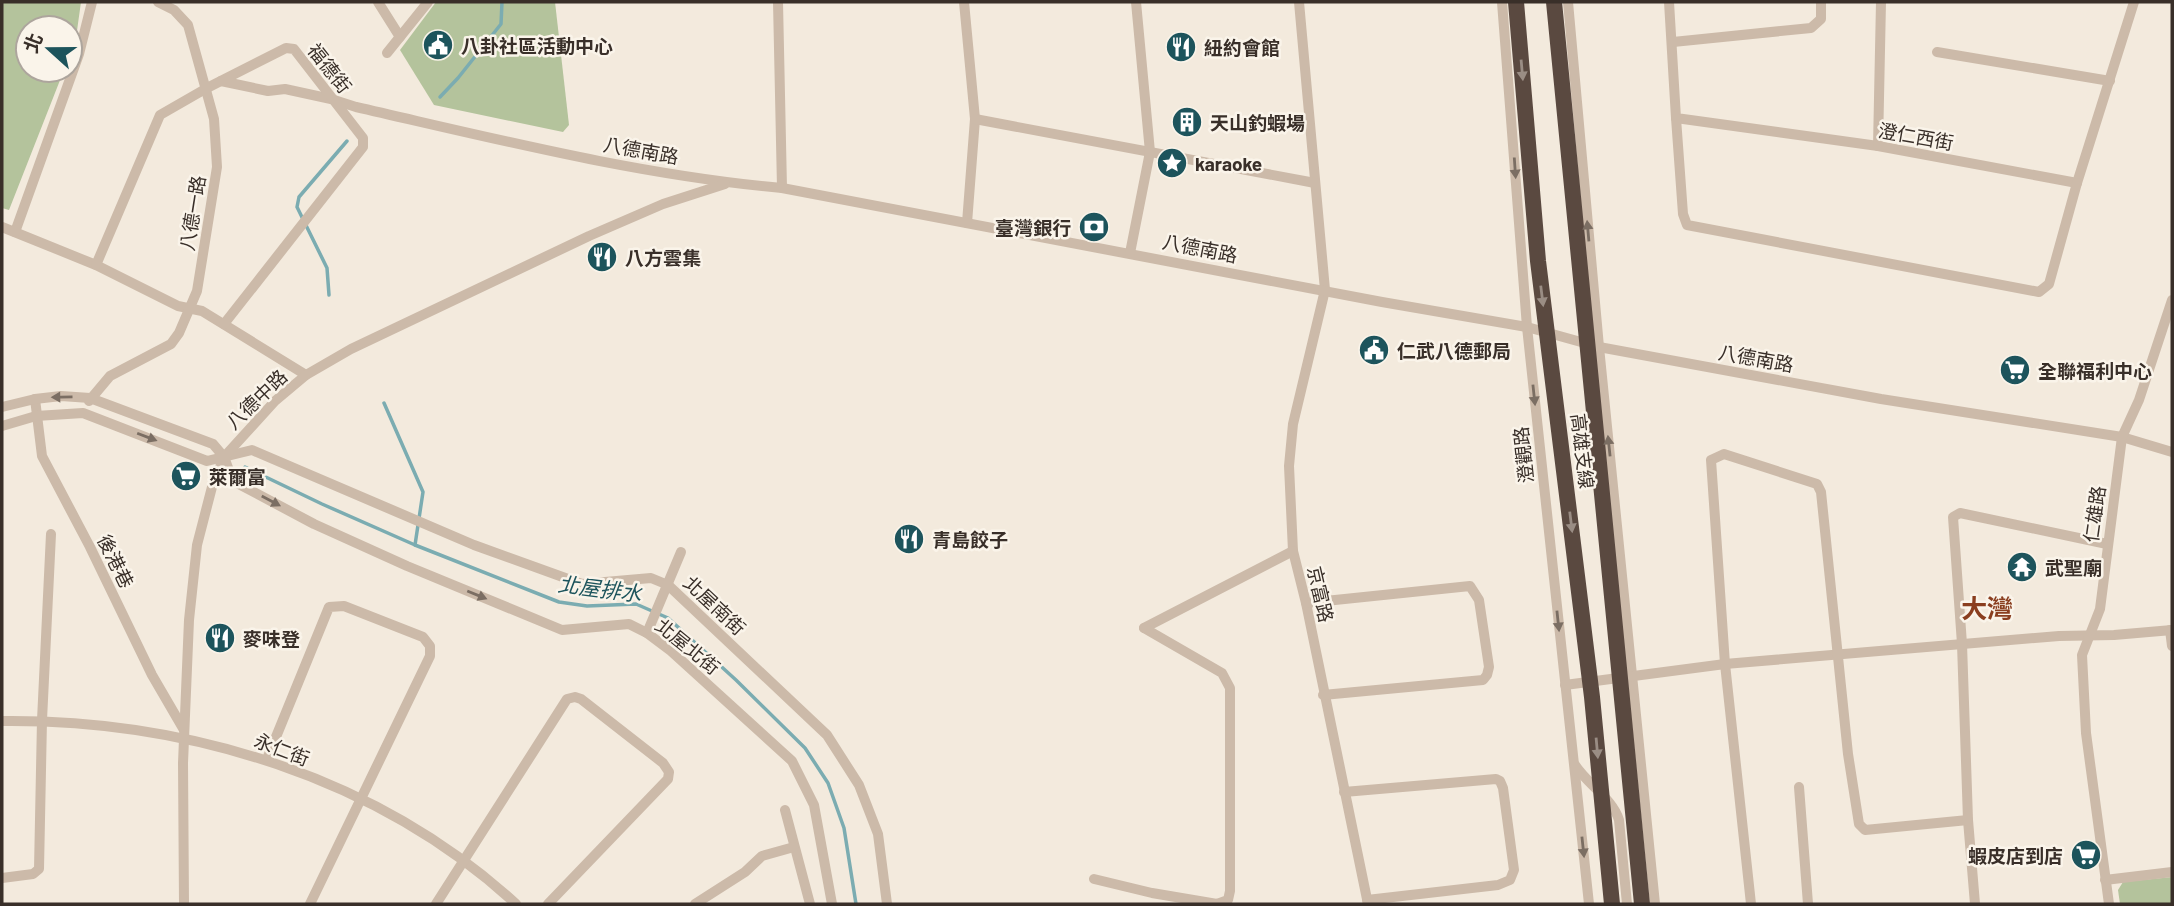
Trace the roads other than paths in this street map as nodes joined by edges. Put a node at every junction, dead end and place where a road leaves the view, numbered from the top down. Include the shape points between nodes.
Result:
1 (92, 2) edge
2 (158, 2) edge
3 (378, 2) edge
4 (428, 2) edge
5 (778, 2) edge
6 (964, 2) edge
7 (1136, 2) edge
8 (1299, 2) edge
9 (1502, 2) edge
10 (1516, 2) edge
11 (1554, 2) edge
12 (1568, 2) edge
13 (1669, 2) edge
14 (1821, 2) edge
15 (1881, 2) edge
16 (2134, 2) edge
17 (400, 37) junction
18 (1673, 42) junction
19 (1937, 52) dead end
20 (387, 53) dead end
21 (221, 80) junction
22 (2110, 81) junction
23 (206, 88) junction
24 (331, 99) junction
25 (1676, 118) junction
26 (975, 120) junction
27 (1878, 146) junction
28 (1150, 152) junction
29 (727, 183) junction
30 (1315, 183) junction
31 (2077, 183) junction
32 (782, 188) junction
33 (967, 223) junction
34 (2, 227) edge
35 (15, 232) junction
36 (1130, 253) junction
37 (96, 265) junction
38 (1325, 290) junction
39 (2172, 300) edge
40 (191, 307) junction
41 (224, 324) junction
42 (1527, 327) junction
43 (1599, 347) junction
44 (306, 375) junction
45 (90, 398) junction
46 (35, 399) junction
47 (2, 407) edge
48 (83, 413) junction
49 (36, 416) junction
50 (2, 426) edge
51 (2122, 437) junction
52 (2172, 452) edge
53 (224, 457) junction
54 (51, 534) dead end
55 (2107, 544) junction
56 (1293, 551) junction
57 (681, 552) dead end
58 (666, 591) junction
59 (1306, 603) junction
60 (650, 629) junction
61 (2171, 630) edge
62 (2087, 636) junction
63 (1962, 643) junction
64 (2172, 646) edge
65 (1839, 654) junction
66 (1725, 664) junction
67 (1632, 678) junction
68 (1565, 685) junction
69 (1323, 695) junction
70 (42, 720) junction
71 (2, 721) edge
72 (185, 735) junction
73 (267, 759) junction
74 (1574, 762) junction
75 (1800, 787) dead end
76 (1344, 792) junction
77 (361, 799) junction
78 (785, 810) dead end
79 (1969, 820) junction
80 (794, 847) junction
81 (464, 860) junction
82 (2172, 872) edge
83 (2, 878) edge
84 (1094, 879) dead end
85 (2105, 880) junction
86 (1367, 902) edge
87 (184, 904) edge
88 (310, 904) edge
89 (436, 904) edge
90 (516, 904) edge
91 (548, 904) edge
92 (695, 904) edge
93 (810, 904) edge
94 (832, 904) edge
95 (887, 904) edge
96 (1589, 904) edge
97 (1612, 904) edge
98 (1627, 904) edge
99 (1642, 904) edge
100 (1655, 904) edge
101 (1751, 904) edge
102 (1808, 904) edge
103 (1976, 904) edge
104 (2109, 904) edge

1 - 35 street via 79,54
2 - 23 street, 八德一路 via 188,25
3 - 17 street
4 - 17 street
5 - 32 street
6 - 26 street
7 - 28 street
8 - 30 street, 京富路
9 -> 42 street, 澄觀路
10 -> 97 highway, 高雄支線, bridge via 1538,261 1592,697
11 - 99 highway, 高雄支線, bridge
43 -> 12 street
13 - 18 street
14 - 18 street via 1821,19 1811,28
15 - 27 street
16 - 22 street
17 - 20 street
18 - 25 street
19 - 22 street
21 - 23 street, 福德街
21 - 24 street, 八德南路
21 - 24 street, 福德街 via 290,48
22 - 31 street
23 - 37 street, 福德街 via 160,115
23 - 40 street, 八德一路 via 214,118 217,167
24 - 29 street, 八德南路 via 589,159
24 - 41 street, 福德街 via 363,138 361,151
25 - 27 street, 澄仁西街
25 - 31 street via 1687,225 2039,292 2049,284
26 - 28 street
26 - 33 street
27 - 31 street, 澄仁西街
28 - 30 street
28 - 36 street
29 - 32 street, 八德南路
29 - 44 street, 八德中路 via 589,236
30 - 38 street, 京富路
32 - 33 street, 八德南路
33 - 36 street, 八德南路
34 - 35 street
35 - 37 street
36 - 38 street, 八德南路
37 - 40 street via 178,306
38 - 42 street, 八德南路
38 - 56 street, 京富路 via 1293,424 1289,466
39 - 51 street, 仁雄路
40 - 41 street
40 - 45 street, 八德一路 via 171,344 110,376
41 - 44 street
42 - 43 street, 八德南路
42 -> 68 street, 澄觀路
43 - 51 street, 八德南路
67 -> 43 street
44 - 53 street, 八德中路 via 275,401
45 -> 46 street
45 - 48 street, 八德一路
45 - 53 street via 213,444
46 - 47 street
46 - 49 street, 後港巷
48 - 49 street
48 -> 53 street via 207,460
49 - 50 street
49 - 72 street, 後港巷 via 42,456
51 - 52 street, 八德南路
51 - 55 street, 仁雄路
53 - 58 street, 北屋南街 via 252,450 433,528 582,584 651,578
53 -> 60 street, 北屋北街 via 233,481 314,524 562,631 629,624
53 - 72 street, 八德中路 via 212,487 194,565
54 - 70 street
55 - 62 street, 仁雄路 via 2100,608
55 - 63 street via 1960,513 1953,517
56 - 59 street, 京富路
56 - 84 street via 1144,628 1222,673 1230,688 1228,900 1204,902
57 - 58 street
58 - 60 street
58 - 95 street, 北屋南街 via 827,735 859,785 878,834
59 - 69 street, 京富路
59 - 69 street via 1470,586 1479,600 1489,667 1483,680
60 - 94 street, 北屋北街 via 792,761 814,805
61 - 62 street
61 - 64 street
62 - 63 street
62 - 85 street, 仁雄路 via 2082,656 2086,733
63 - 65 street
63 - 79 street
65 - 66 street
65 - 66 street via 1817,484 1724,454 1711,460
65 - 79 street via 1848,754 1861,828
66 - 67 street
66 - 101 street
67 - 68 street
67 - 100 street
68 - 74 street, 澄觀路
69 - 76 street, 京富路
70 - 71 street, 永仁街
70 - 72 street, 永仁街
70 - 83 street via 39,869
72 - 73 street, 永仁街
72 - 87 street, 八德中路
73 - 77 street, 永仁街
73 - 77 street via 329,607 345,607 423,636 430,656
74 -> 96 street, 澄觀路
74 - 98 street via 1615,808
75 - 102 street
76 - 86 street, 京富路
76 - 86 street via 1496,779 1503,788 1514,870 1510,880
77 - 81 street, 永仁街
77 - 88 street
78 - 80 street
79 - 103 street
80 - 92 street via 762,856
80 - 93 street
81 - 89 street
81 - 90 street, 永仁街
81 - 91 street via 567,699 581,699 663,763 668,779
82 - 85 street
85 - 104 street, 仁雄路

